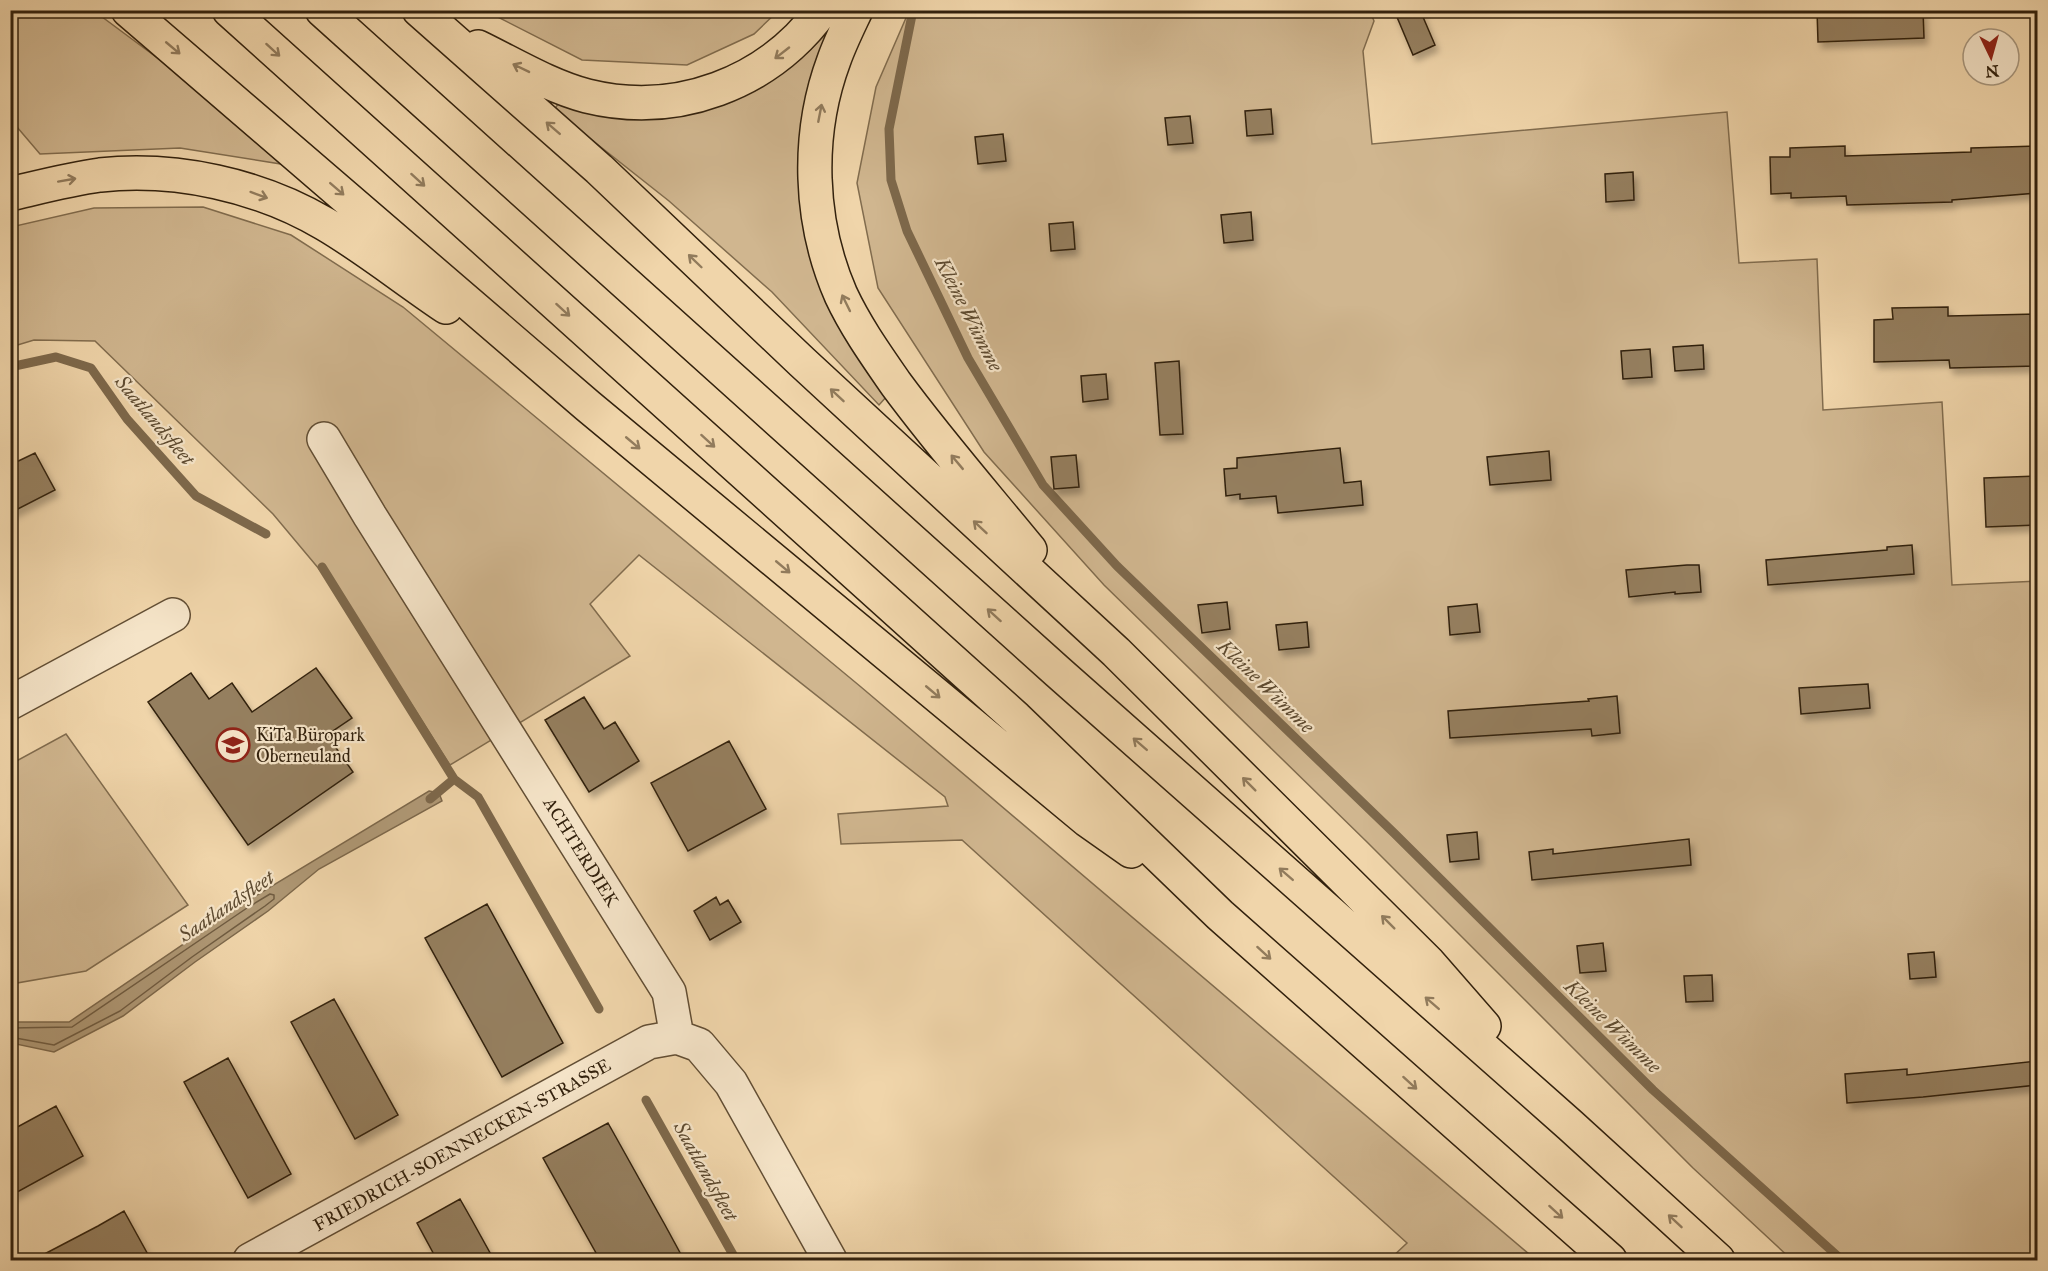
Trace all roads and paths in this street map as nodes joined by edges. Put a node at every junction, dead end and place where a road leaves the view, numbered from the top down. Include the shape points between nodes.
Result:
1 (128, 10) edge
2 (229, 10) edge
3 (322, 10) edge
4 (822, 10) edge
5 (856, 10) edge
6 (428, 19) edge
7 (10, 194) edge
8 (588, 406) junction
9 (324, 439) dead end
10 (173, 615) dead end
11 (1116, 652) junction
12 (10, 703) edge
13 (1221, 915) junction
14 (677, 1036) junction
15 (1570, 1125) junction
16 (250, 1260) edge
17 (830, 1260) edge
18 (1610, 1260) edge
19 (1718, 1260) edge

1 -> 8 highway
2 -> 13 highway via 1016,718
15 -> 3 highway via 1058,672
4 -> 6 highway via 791,46 741,80 713,92 651,103 618,102 555,85
11 -> 5 highway via 923,420 857,327 841,295 820,227 815,158 824,92
11 -> 6 highway via 599,169
7 -> 8 highway via 73,179 140,174 178,176 254,193 326,224
8 -> 13 highway via 1087,820
9 - 14 street, ACHTERDIEK via 669,992
10 - 12 street
15 -> 11 highway via 1429,963
13 -> 18 highway
14 - 16 street, FRIEDRICH-SOENNECKEN-STRASSE via 649,1042
14 - 17 street via 699,1045 730,1083
19 -> 15 highway

